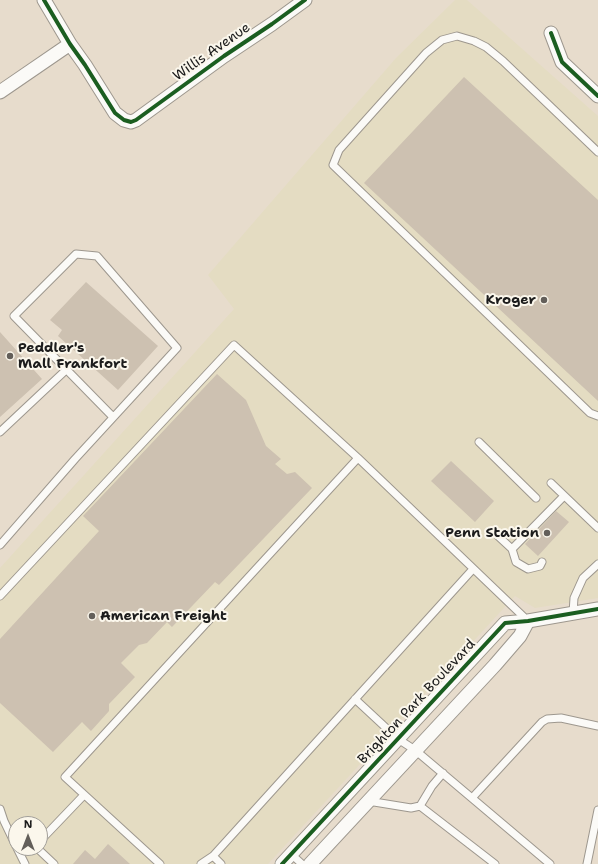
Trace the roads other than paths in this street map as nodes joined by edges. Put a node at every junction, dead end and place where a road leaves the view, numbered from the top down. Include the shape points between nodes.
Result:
1 (44, 0) edge
2 (306, 0) edge
3 (551, 33) dead end
4 (70, 44) junction
5 (0, 92) edge
6 (598, 96) edge
7 (598, 152) edge
8 (67, 369) junction
9 (598, 416) edge
10 (113, 417) junction
11 (0, 432) edge
12 (479, 442) dead end
13 (358, 458) junction
14 (551, 483) dead end
15 (564, 496) junction
16 (536, 498) dead end
17 (598, 528) edge
18 (498, 536) dead end
19 (0, 545) edge
20 (512, 549) junction
21 (542, 562) dead end
22 (598, 564) edge
23 (473, 569) junction
24 (0, 596) edge
25 (598, 609) edge
26 (573, 613) junction
27 (528, 621) junction
28 (355, 699) junction
29 (598, 726) edge
30 (398, 739) junction
31 (415, 750) junction
32 (443, 773) junction
33 (84, 794) junction
34 (472, 798) junction
35 (368, 801) junction
36 (420, 806) junction
37 (0, 809) edge
38 (598, 810) edge
39 (8, 830) edge
40 (48, 832) edge
41 (291, 854) junction
42 (46, 856) edge
43 (212, 856) junction
44 (54, 864) edge
45 (160, 864) edge
46 (201, 864) edge
47 (221, 864) edge
48 (282, 864) edge
49 (302, 864) edge
50 (310, 864) edge
51 (495, 864) edge
52 (550, 864) edge
53 (588, 864) edge

1 - 4 street
2 - 4 street, Willis Avenue via 131,122 115,113
3 - 6 street via 562,62
4 - 5 street
7 - 9 lane via 486,47 457,36 442,40 426,53 339,150 333,165 590,413
8 - 10 lane
8 - 10 lane via 14,316 76,254 97,256 177,348
8 - 11 lane
10 - 19 lane
12 - 16 lane
13 - 23 lane
13 - 24 lane via 234,345
13 - 33 lane via 64,777
14 - 15 lane
15 - 17 lane
15 - 20 lane
18 - 20 lane
20 - 21 lane via 516,562 528,569 540,566
22 - 26 lane via 583,578 577,589
23 - 27 lane
23 - 28 lane
25 - 26 street, Brighton Park Boulevard
26 - 27 street, Brighton Park Boulevard
27 - 30 street, Brighton Park Boulevard via 505,623
27 - 31 street via 520,636 495,665
28 - 30 lane
28 - 43 lane
29 - 34 lane via 561,718 542,722
30 - 31 lane
30 - 41 street, Brighton Park Boulevard
31 - 32 lane
31 - 35 street
32 - 34 lane
32 - 36 lane
33 - 40 lane
33 - 45 lane
34 - 52 lane
35 - 36 lane via 411,808
35 - 50 street
36 - 51 lane
37 - 39 lane
38 - 53 lane
41 - 48 street, Brighton Park Boulevard
41 - 49 lane
42 - 44 lane
43 - 46 lane
43 - 47 lane

